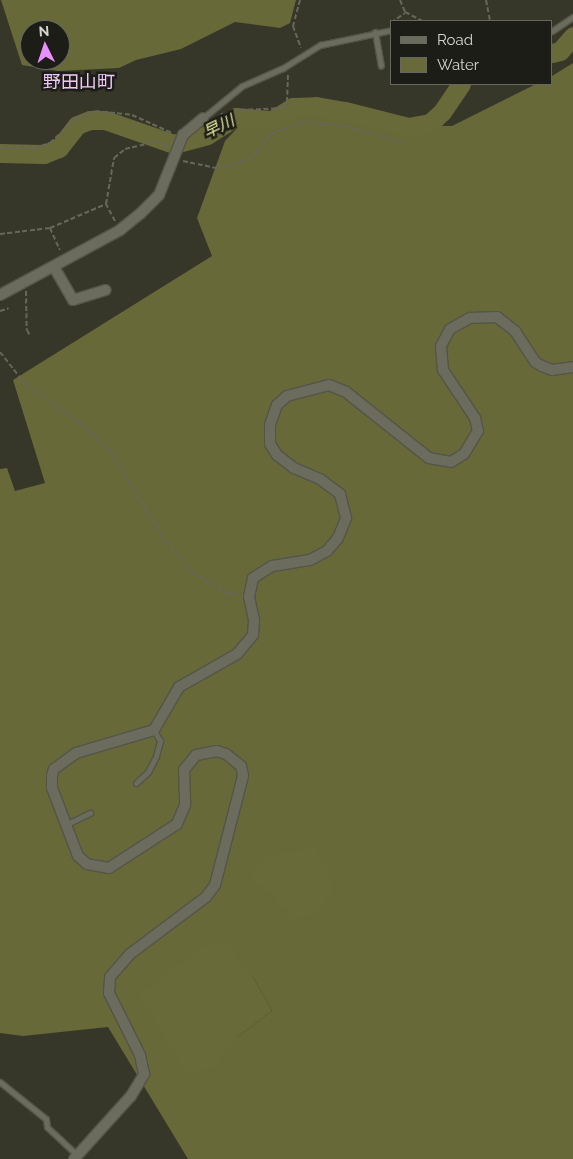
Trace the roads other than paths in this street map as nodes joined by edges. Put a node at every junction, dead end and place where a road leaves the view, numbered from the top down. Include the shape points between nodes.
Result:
1 (573, 16) edge
2 (390, 30) edge
3 (553, 30) edge
4 (375, 32) junction
5 (381, 64) dead end
6 (203, 118) joint
7 (54, 268) junction
8 (106, 290) dead end
9 (0, 295) edge
10 (573, 368) edge
11 (154, 730) junction
12 (136, 783) dead end
13 (90, 813) dead end
14 (65, 825) junction
15 (0, 1082) edge
16 (76, 1157) edge

1 - 3 lane
2 - 4 lane
4 - 5 lane
4 - 6 lane via 331,42 303,55 242,86
6 - 7 street via 184,134 159,195 120,230
7 - 8 street via 73,300
7 - 9 street
10 - 11 street via 552,370 535,362 515,331 497,317 470,318 450,329 441,346 443,370 475,418 478,432 464,454 451,462 429,458 338,388 320,386 287,396 272,415 270,444 276,455 294,468 320,479 340,494 346,518 338,538 326,551 310,560 260,571 249,587 253,634 237,654 179,687
11 - 12 lane via 160,741 156,756 148,772
11 - 14 street via 76,753 54,768 52,788
13 - 14 lane
14 - 16 street via 78,856 87,864 110,868 177,824 184,805 184,770 196,755 216,751 234,758 240,766 241,788 215,886 206,897 130,954 110,977 109,993 140,1054 144,1074 131,1096
15 - 16 lane via 46,1119 47,1127

